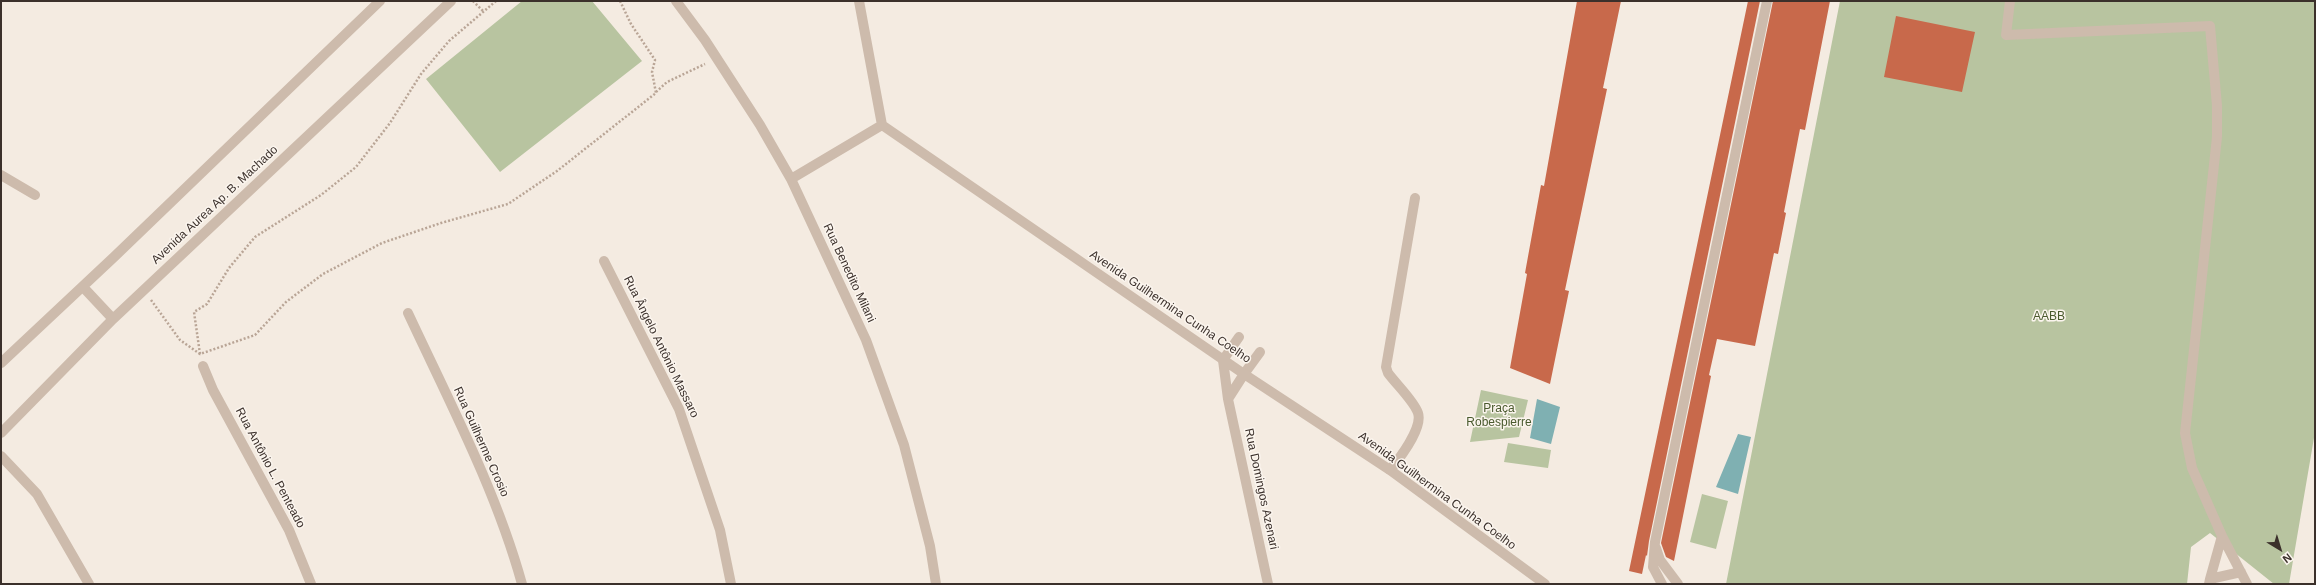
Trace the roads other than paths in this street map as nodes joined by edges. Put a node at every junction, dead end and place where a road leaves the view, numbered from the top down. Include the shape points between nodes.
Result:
1 (380, 1) edge
2 (451, 1) edge
3 (676, 1) edge
4 (859, 1) edge
5 (1767, 1) edge
6 (2010, 1) edge
7 (882, 125) junction
8 (1, 175) edge
9 (791, 179) junction
10 (35, 195) dead end
11 (1415, 198) dead end
12 (604, 261) dead end
13 (83, 287) junction
14 (408, 313) dead end
15 (113, 319) junction
16 (1240, 337) dead end
17 (1260, 352) dead end
18 (1223, 360) junction
19 (1, 363) edge
20 (203, 366) road end
21 (1244, 374) junction
22 (1228, 399) junction
23 (1, 433) edge
24 (1, 456) edge
25 (1390, 470) junction
26 (2222, 536) junction
27 (1655, 542) junction
28 (2241, 572) junction
29 (2209, 581) edge
30 (89, 584) edge
31 (310, 584) edge
32 (522, 584) edge
33 (731, 584) edge
34 (936, 584) edge
35 (1268, 584) edge
36 (1546, 584) edge
37 (1662, 584) edge
38 (1678, 584) edge
39 (2247, 584) edge

1 - 13 street
2 - 15 street, Avenida Aurea Ap. B. Machado
3 - 9 street, Rua Benedito Milani via 760,125
4 - 7 street
5 - 27 street
6 - 26 street via 2006,35 2210,26 2217,137 2185,433 2192,468
7 - 9 street
7 - 18 street, Avenida Guilhermina Cunha Coelho
8 - 10 street
9 - 34 street, Rua Benedito Milani via 866,340 902,437 930,546
11 - 25 street via 1386,367 1415,407 1419,420 1407,448
12 - 33 street, Rua Ângelo Antônio Massaro via 679,409 720,530
13 - 15 street
13 - 19 street
14 - 32 street, Rua Guilherme Crosio via 472,450 513,550
15 - 23 street, Avenida Aurea Ap. B. Machado
16 - 18 street
17 - 21 street
18 - 21 street, Avenida Guilhermina Cunha Coelho
18 - 22 street, Rua Domingos Azenari
20 - 31 street, Rua Antônio L. Penteado via 213,390 289,530
21 - 22 street
21 - 25 street, Avenida Guilhermina Cunha Coelho
22 - 35 street, Rua Domingos Azenari
24 - 30 street via 37,494
25 - 36 street, Avenida Guilhermina Cunha Coelho
26 - 28 street
26 - 29 street
27 - 37 street via 1652,566
27 - 38 street via 1660,560
28 - 29 street
28 - 39 street

